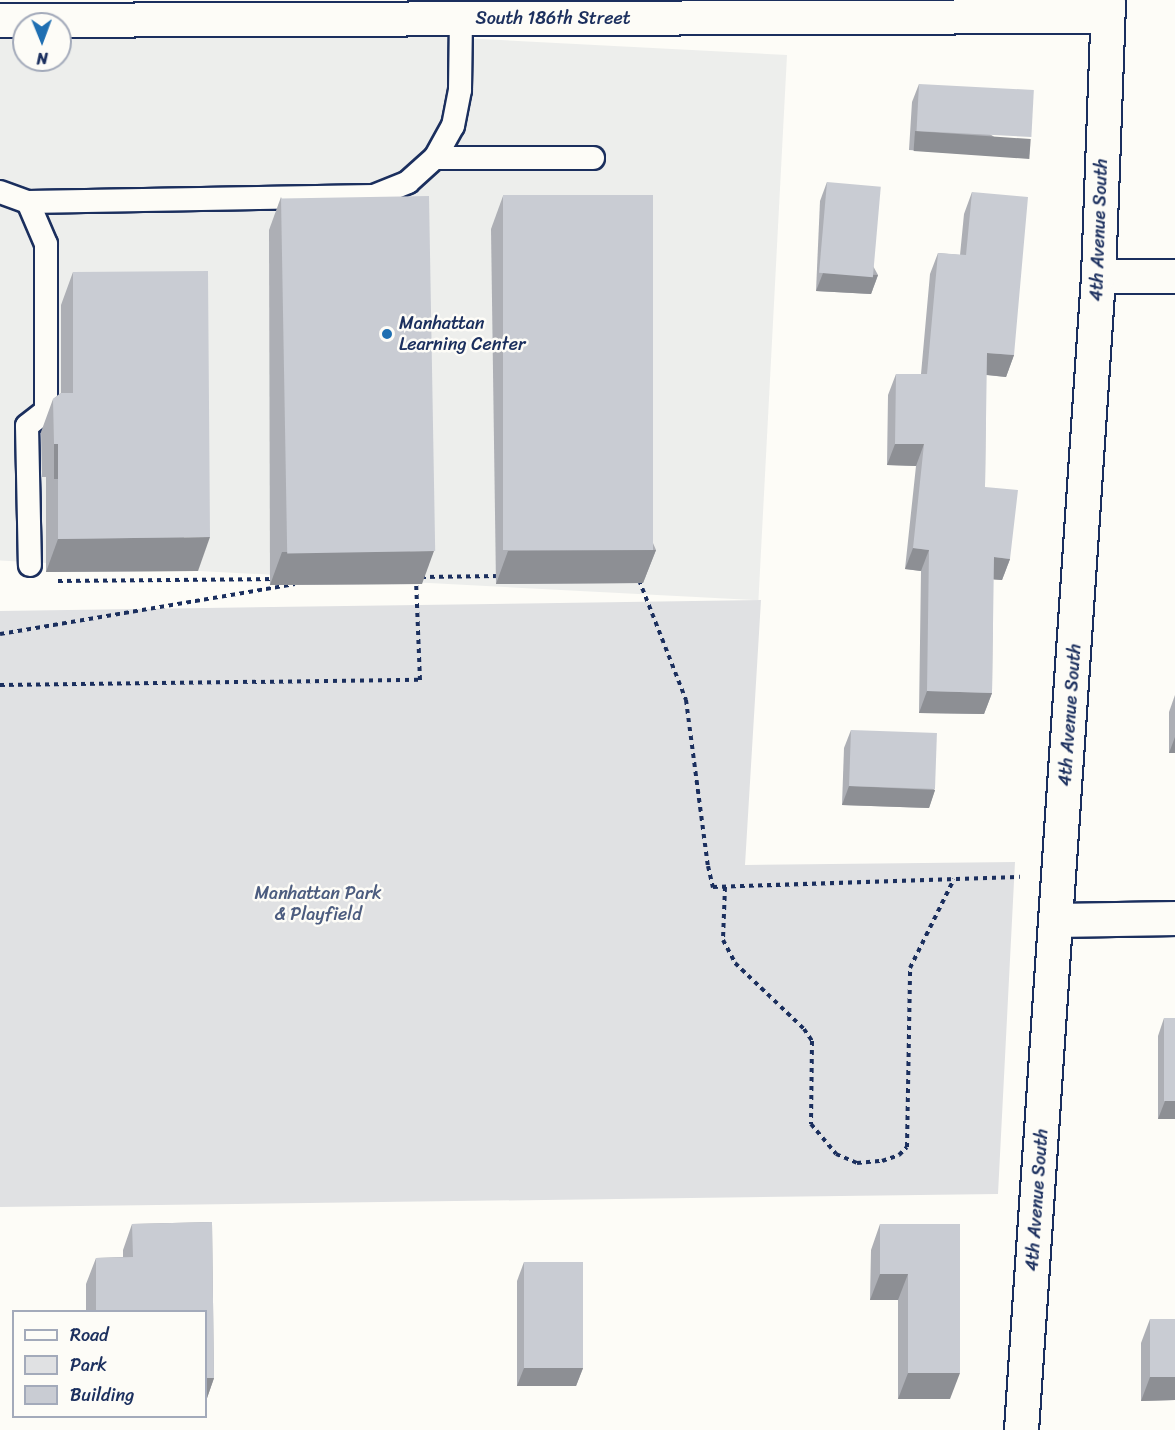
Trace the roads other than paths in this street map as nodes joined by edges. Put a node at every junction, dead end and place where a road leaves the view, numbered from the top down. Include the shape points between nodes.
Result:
1 (1107, 8) edge
2 (59, 10) edge
3 (461, 18) junction
4 (0, 20) edge
5 (435, 158) junction
6 (592, 158) dead end
7 (0, 192) edge
8 (28, 202) junction
9 (1098, 276) junction
10 (1175, 276) edge
11 (30, 565) road end
12 (1175, 918) edge
13 (1057, 920) junction
14 (1021, 1430) edge

1 - 3 street, South 186th Street
1 - 9 street, 4th Avenue South
2 - 3 street, South 186th Street
2 - 4 street, South 186th Street
3 - 5 lane via 460,90 453,126
5 - 6 lane
5 - 8 lane via 408,182 374,196
7 - 8 lane
8 - 11 lane via 46,244 46,411 27,426
9 - 10 street
9 - 13 street, 4th Avenue South
12 - 13 street
13 - 14 street, 4th Avenue South

